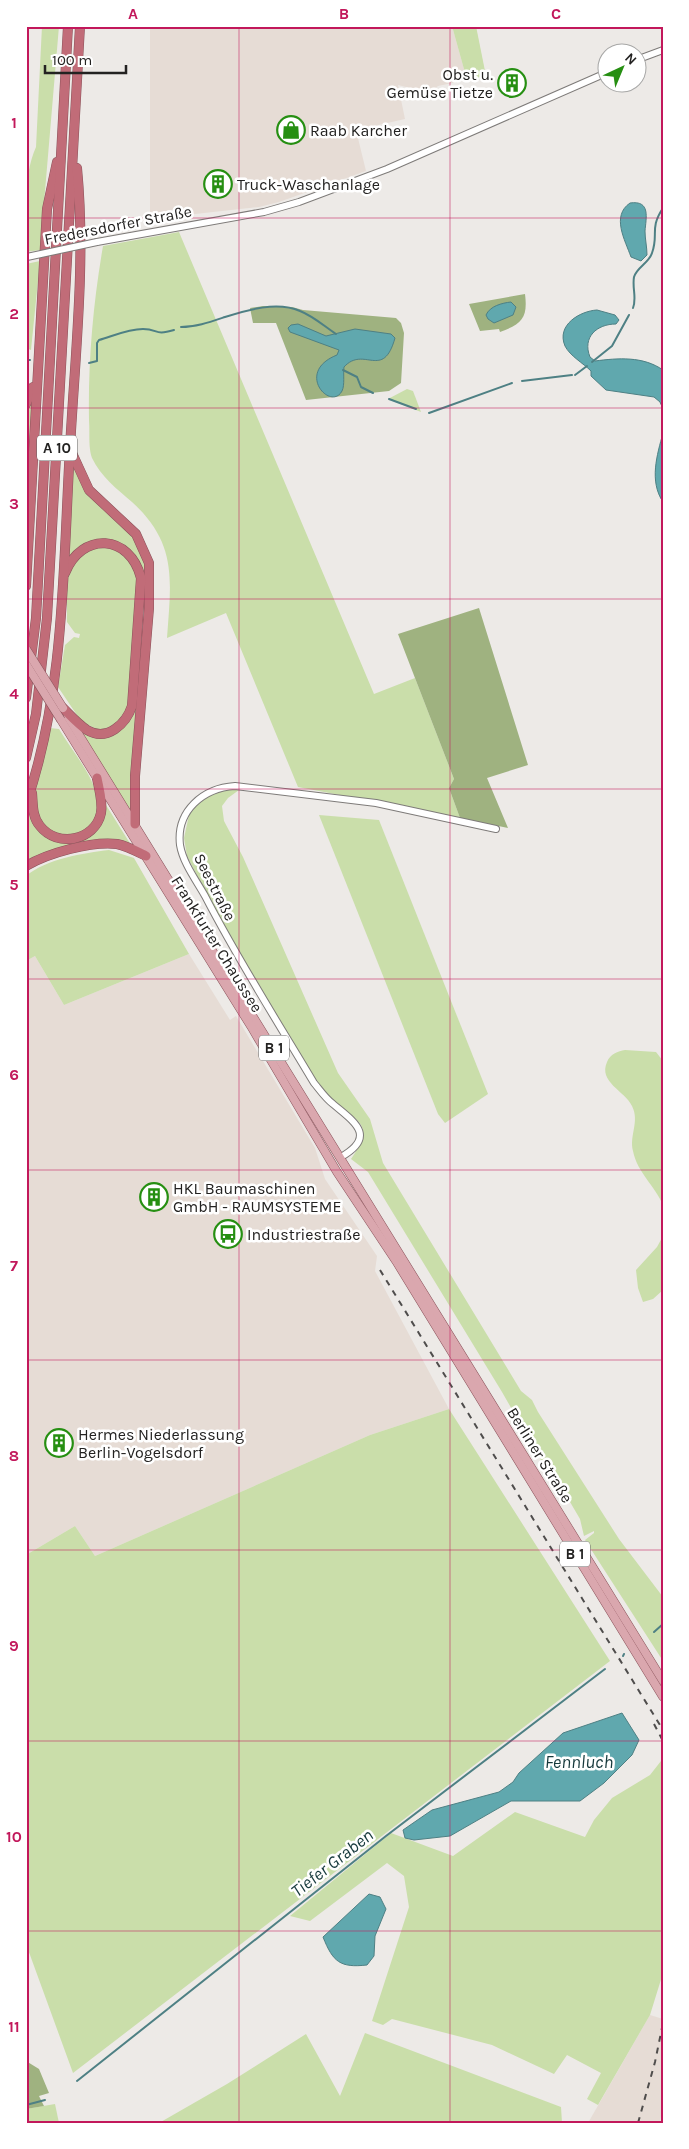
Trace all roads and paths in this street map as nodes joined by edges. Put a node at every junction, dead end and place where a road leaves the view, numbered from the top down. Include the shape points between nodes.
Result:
1 (68, 26) edge
2 (80, 26) edge
3 (663, 50) edge
4 (646, 56) edge
5 (596, 77) edge
6 (63, 137) junction
7 (74, 137) junction
8 (27, 258) edge
9 (36, 380) junction
10 (26, 404) edge
11 (70, 446) junction
12 (28, 522) edge
13 (63, 580) junction
14 (26, 586) edge
15 (26, 649) edge
16 (26, 664) edge
17 (26, 698) edge
18 (63, 708) junction
19 (26, 758) edge
20 (97, 778) junction
21 (32, 785) junction
22 (26, 804) edge
23 (135, 824) junction
24 (496, 829) dead end
25 (146, 856) junction
26 (26, 866) edge
27 (341, 1157) junction
28 (394, 1243) joint
29 (396, 1261) joint
30 (663, 1681) edge
31 (663, 1697) edge

1 - 6 highway, A 10
2 - 7 highway, A 10
3 - 4 street
5 - 8 street, Fredersdorfer Straße, bridge via 388,169 289,206
6 - 9 highway via 47,210
6 - 17 highway, A 10 via 36,618
7 - 11 highway via 81,212
7 - 19 highway, A 10 via 45,649
9 - 10 highway
9 - 12 highway
11 - 13 highway
11 - 23 highway via 89,490 136,534 149,563 149,608 135,776
12 - 14 highway
13 - 18 highway via 75,556 84,548 102,543 128,552 139,568 141,578 132,706 125,722 112,731 96,733 87,730
13 - 21 highway via 54,673
15 - 18 main road, B 1, bridge
16 - 20 main road, Frankfurter Chaussee / B 1, bridge
18 - 23 main road, Frankfurter Chaussee / B 1
20 - 21 highway via 101,811 98,822 84,836 69,840 52,836 40,826 34,813
20 - 25 main road, Frankfurter Chaussee / B 1
21 - 22 highway
23 - 27 main road, Frankfurter Chaussee / B 1
24 - 27 street, Seestraße via 376,803 235,786 207,792 187,812 180,836 183,854 228,942 314,1083 356,1123 357,1142
25 - 26 highway via 123,846 107,844 56,853
25 - 29 main road, Frankfurter Chaussee / B 1 via 338,1172
27 - 28 main road, Frankfurter Chaussee / B 1
28 - 30 main road, Berliner Straße / B 1
29 - 31 main road, Berliner Straße / B 1

